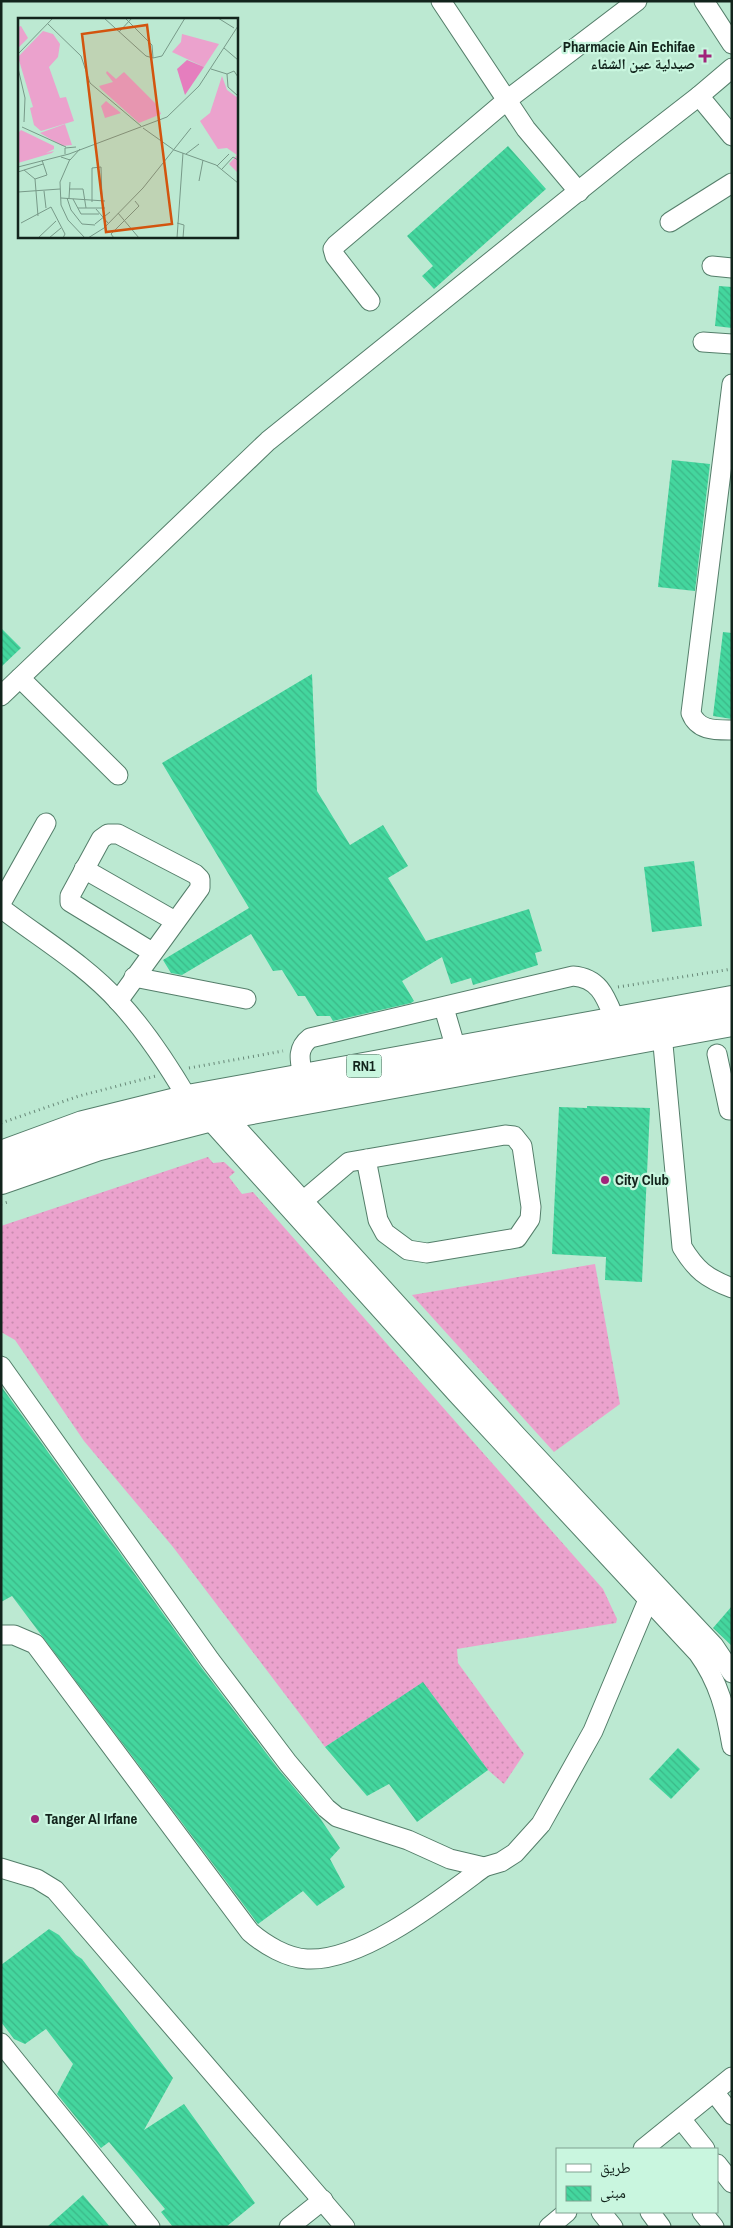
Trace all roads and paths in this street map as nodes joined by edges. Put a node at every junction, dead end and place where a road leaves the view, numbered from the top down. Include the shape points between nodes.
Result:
1 (637, 1) edge
2 (704, 1) edge
3 (447, 3) edge
4 (732, 44) edge
5 (732, 68) edge
6 (699, 96) junction
7 (506, 100) junction
8 (732, 136) edge
9 (732, 183) edge
10 (579, 192) junction
11 (670, 222) dead end
12 (712, 266) dead end
13 (732, 268) edge
14 (370, 301) dead end
15 (703, 342) dead end
16 (732, 344) edge
17 (732, 384) edge
18 (20, 678) junction
19 (1, 696) edge
20 (732, 730) edge
21 (118, 775) dead end
22 (46, 823) dead end
23 (84, 869) junction
24 (1, 903) edge
25 (1, 908) edge
26 (174, 921) junction
27 (152, 952) junction
28 (134, 977) junction
29 (246, 999) dead end
30 (732, 1000) edge
31 (118, 1001) junction
32 (444, 1008) junction
33 (614, 1020) junction
34 (732, 1022) edge
35 (689, 1029) junction
36 (662, 1034) junction
37 (456, 1049) junction
38 (725, 1058) edge
39 (303, 1076) junction
40 (188, 1099) junction
41 (731, 1115) edge
42 (216, 1117) junction
43 (1, 1155) edge
44 (366, 1159) junction
45 (1, 1180) edge
46 (303, 1201) junction
47 (732, 1288) edge
48 (1, 1366) edge
49 (648, 1600) junction
50 (1, 1635) edge
51 (732, 1673) edge
52 (732, 1746) edge
53 (484, 1867) junction
54 (1, 1868) edge
55 (1, 2042) edge
56 (732, 2077) edge
57 (714, 2092) junction
58 (732, 2115) edge
59 (680, 2118) junction
60 (647, 2148) edge
61 (704, 2148) edge
62 (718, 2165) edge
63 (732, 2183) edge
64 (323, 2200) junction
65 (602, 2213) edge
66 (651, 2213) edge
67 (703, 2213) edge
68 (150, 2227) edge
69 (289, 2227) edge
70 (345, 2227) edge
71 (613, 2227) edge
72 (661, 2227) edge
73 (714, 2227) edge

1 - 7 street
2 - 4 street
3 - 7 street
5 - 6 street
6 - 8 street
6 - 10 street
7 - 10 street via 544,152
7 - 14 street via 333,249
9 - 11 street
10 - 18 street via 268,441
12 - 13 street
15 - 16 street
17 - 20 street via 691,713 698,725
18 - 19 street
18 - 21 street
22 - 24 street
23 - 26 street
23 - 26 street via 101,839 108,834 118,834 195,874 200,879 200,888
23 - 27 street via 70,902
25 - 31 street
26 - 27 street
27 - 28 street
28 - 29 street
28 - 31 street
30 - 33 highway, RN1
31 - 40 street via 172,1072
32 - 33 street via 573,976 592,981 602,990
32 - 37 street
32 - 39 street via 310,1038 299,1053
33 - 37 highway, RN1
34 - 35 highway, RN1
35 - 36 highway, RN1
35 - 38 street
36 - 42 highway, RN1
36 - 47 street via 682,1247 693,1265 710,1280
37 - 39 highway, RN1
38 - 41 street
39 - 40 highway, RN1
40 - 43 highway, RN1 via 83,1125
42 - 45 highway, RN1 via 96,1147
42 - 46 street
42 - 49 street via 457,1394
44 - 44 street via 514,1136 522,1146 530,1218 517,1238 427,1252 408,1250 385,1233 378,1220
44 - 46 street via 349,1162
46 - 51 street via 714,1646
48 - 53 street via 210,1660 326,1808 337,1817 408,1840 450,1859
49 - 52 street via 709,1669 724,1704
49 - 53 street via 592,1731 541,1824 515,1853
50 - 53 street via 14,1635 35,1644 250,1932 294,1957 326,1959 375,1940
54 - 64 street via 37,1879 55,1890
55 - 68 street
56 - 57 street
57 - 58 street
57 - 59 street
59 - 60 street
59 - 61 street
62 - 63 street
64 - 69 street
64 - 70 street
65 - 71 street
66 - 72 street
67 - 73 street

